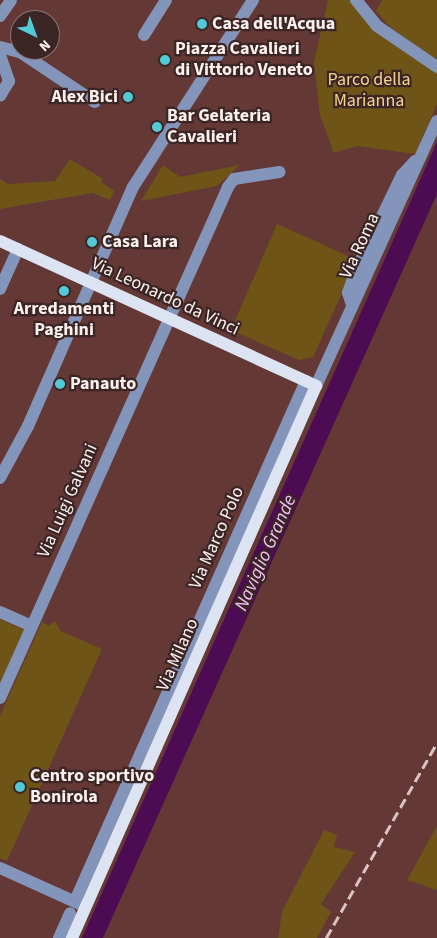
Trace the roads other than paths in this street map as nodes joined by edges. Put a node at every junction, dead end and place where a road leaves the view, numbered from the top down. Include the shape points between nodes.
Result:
1 (11, 0) edge
2 (166, 0) edge
3 (253, 0) edge
4 (356, 0) edge
5 (0, 16) edge
6 (144, 35) dead end
7 (0, 46) edge
8 (0, 54) edge
9 (437, 67) edge
10 (0, 96) edge
11 (95, 102) dead end
12 (437, 121) edge
13 (279, 172) dead end
14 (0, 241) edge
15 (18, 249) junction
16 (90, 282) junction
17 (0, 289) edge
18 (170, 318) junction
19 (311, 383) junction
20 (0, 478) edge
21 (0, 612) edge
22 (31, 626) junction
23 (0, 698) edge
24 (0, 868) edge
25 (77, 907) junction
26 (59, 938) edge
27 (72, 938) edge

1 - 5 street
2 - 6 street
3 - 16 street via 132,187
4 - 9 street via 377,26
7 - 11 street via 20,52
8 - 10 street via 9,81
12 - 19 street, Via Roma via 421,156 402,175 356,270 348,292 352,305
13 - 18 street, Via Luigi Galvani via 234,179 228,187
14 - 15 main road, Via Leonardo da Vinci
15 - 16 main road, Via Leonardo da Vinci
15 - 17 street
16 - 18 main road, Via Leonardo da Vinci
16 - 20 street
18 - 19 main road, Via Leonardo da Vinci
18 - 22 street, Via Luigi Galvani
19 - 25 main road, Via Milano
21 - 22 street
22 - 23 street, Via Luigi Galvani
24 - 25 street
25 - 26 street
25 - 27 main road, Via Milano

